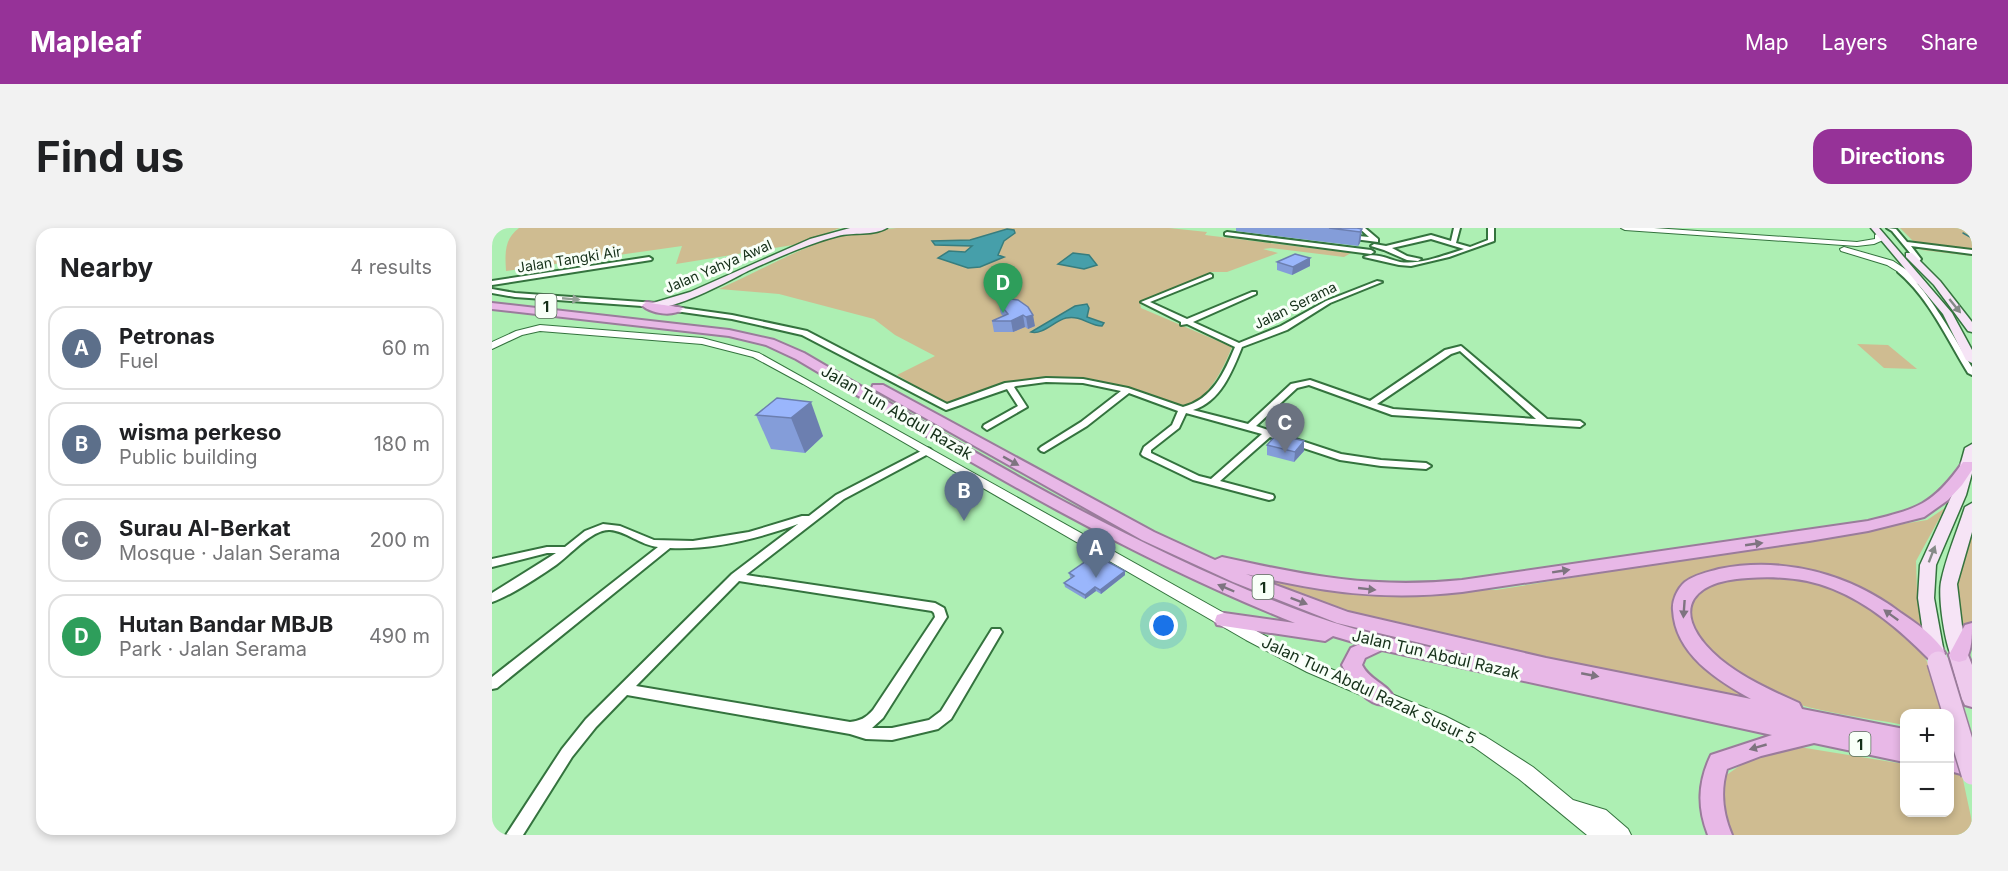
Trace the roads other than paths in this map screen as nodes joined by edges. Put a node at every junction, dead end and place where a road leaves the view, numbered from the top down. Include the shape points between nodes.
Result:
1 (863, 228) edge
2 (883, 228) edge
3 (1457, 228) edge
4 (1491, 228) edge
5 (1625, 228) edge
6 (1882, 230) edge
7 (1343, 232) edge
8 (1227, 234) dead end
9 (1336, 236) edge
10 (1810, 242) junction
11 (1453, 243) junction
12 (1371, 244) edge
13 (1464, 247) junction
14 (1908, 247) junction
15 (1386, 248) junction
16 (1847, 249) junction
17 (1972, 252) edge
18 (1972, 258) edge
19 (649, 259) dead end
20 (1916, 262) junction
21 (1210, 276) dead end
22 (1379, 282) dead end
23 (1921, 282) junction
24 (492, 283) edge
25 (492, 291) edge
26 (1254, 293) dead end
27 (492, 298) edge
28 (649, 305) junction
29 (492, 306) edge
30 (681, 309) junction
31 (703, 322) junction
32 (1184, 323) junction
33 (651, 329) junction
34 (1972, 329) edge
35 (632, 334) joint
36 (492, 346) edge
37 (1239, 346) junction
38 (1972, 360) edge
39 (1972, 373) edge
40 (1008, 385) junction
41 (1128, 390) junction
42 (1370, 405) junction
43 (1183, 410) junction
44 (1545, 422) junction
45 (1580, 424) dead end
46 (987, 427) dead end
47 (1250, 427) junction
48 (1269, 433) junction
49 (1044, 449) dead end
50 (927, 451) junction
51 (1970, 456) edge
52 (1426, 466) dead end
53 (1212, 483) junction
54 (1269, 497) dead end
55 (1972, 507) edge
56 (814, 515) junction
57 (774, 529) junction
58 (1148, 536) junction
59 (786, 537) junction
60 (667, 544) junction
61 (568, 550) junction
62 (492, 563) edge
63 (736, 577) junction
64 (492, 598) edge
65 (1224, 620) junction
66 (1972, 630) edge
67 (996, 632) dead end
68 (1371, 641) junction
69 (1937, 658) junction
70 (1961, 661) junction
71 (492, 684) edge
72 (624, 689) junction
73 (1384, 698) junction
74 (1972, 699) edge
75 (1838, 725) junction
76 (850, 728) junction
77 (1816, 736) junction
78 (1900, 737) edge
79 (1954, 749) edge
80 (1900, 752) edge
81 (1972, 752) edge
82 (1954, 763) edge
83 (1972, 766) edge
84 (1972, 774) edge
85 (1572, 810) junction
86 (514, 835) edge
87 (1590, 835) edge
88 (1602, 835) edge
89 (1621, 835) edge
90 (1720, 835) edge

1 - 28 main road, Jalan Yahya Awal via 805,245 678,300
2 - 30 main road, Jalan Yahya Awal via 837,236 769,261
3 - 11 street
4 - 13 street via 1491,241
5 - 10 street
6 - 10 street via 1879,240 1865,243
6 - 14 street
6 - 20 main road
6 - 23 main road
7 - 12 street
8 - 12 street via 1362,251
9 - 12 street
10 - 16 street
11 - 13 street
11 - 15 street via 1431,237
12 - 13 street via 1401,264 1413,264
12 - 15 street
13 - 15 street via 1414,260
14 - 17 street
14 - 18 street
14 - 20 street via 1918,259
16 - 23 street via 1890,263
16 - 39 street via 1881,261 1907,276 1936,313
19 - 24 street, Jalan Tangki Air
20 -> 34 main road
21 - 32 street via 1144,302
22 - 37 street, Jalan Serama via 1328,302 1284,328
23 - 38 main road via 1947,313
25 -> 28 street
26 - 32 street
27 - 31 highway, Jalan Tun Abdul Razak / 1
28 - 30 highway
29 - 33 highway, Jalan Tun Abdul Razak / 1
30 - 31 highway via 672,313
30 - 40 street via 804,333 946,406
31 -> 58 highway, Jalan Tun Abdul Razak / 1 via 762,332 811,351
32 - 37 street
33 - 35 highway
33 - 50 street, Jalan Tun Abdul Razak Susur 5 via 756,355
68 -> 33 highway, Jalan Tun Abdul Razak / 1 via 1203,579 1031,489 788,350 729,333
35 - 36 street via 540,328
37 - 43 street, Jalan Serama via 1216,391 1201,405
40 - 41 street via 1070,380
40 - 46 street via 1023,407
41 - 43 street
41 - 49 street
42 - 44 street via 1392,412
42 - 44 street via 1448,352 1461,348
42 - 47 street via 1310,382 1294,386
43 - 47 street
43 - 53 street via 1176,426 1146,454
44 - 45 street
47 - 48 street
48 - 52 street via 1340,457
48 - 53 street
50 - 56 street via 840,496
50 - 65 street, Jalan Tun Abdul Razak Susur 5
58 -> 51 highway via 1216,561 1290,577 1377,590 1424,590 1868,526 1918,514 1957,482
69 -> 51 main road via 1926,598 1928,565 1959,495
53 - 54 street
55 - 70 main road via 1949,584
56 - 57 street
56 - 59 street
57 - 59 street
57 - 60 street via 716,543
58 -> 75 highway, Jalan Tun Abdul Razak / 1 via 1239,578 1387,630
59 - 63 street
60 - 61 street via 647,542 612,526 600,528
60 - 71 street
61 - 62 street via 547,550
61 - 64 street
63 - 72 street
63 - 76 street via 935,607 940,611 941,617 878,714 861,727
65 - 68 highway
65 - 73 street, Jalan Tun Abdul Razak Susur 5 via 1313,668
66 - 70 highway
67 - 76 street via 946,715 933,725 892,734
68 - 73 highway via 1352,665 1359,680
68 - 77 highway, Jalan Tun Abdul Razak / 1
69 -> 75 highway via 1887,611 1823,579 1754,570 1702,580 1686,592 1683,623 1714,665 1745,687
69 - 84 main road, bridge
70 - 74 main road
72 - 76 street
72 - 86 street via 567,753
73 - 85 street, Jalan Tun Abdul Razak Susur 5 via 1480,742
75 - 78 highway, Jalan Tun Abdul Razak / 1
77 - 80 highway, Jalan Tun Abdul Razak / 1
77 -> 90 highway via 1774,743 1719,762 1711,783
79 - 81 highway
82 - 83 highway
85 - 87 street, Jalan Tun Abdul Razak Susur 5
85 - 88 street, Jalan Tun Abdul Razak Susur 5
85 - 89 street via 1599,816

